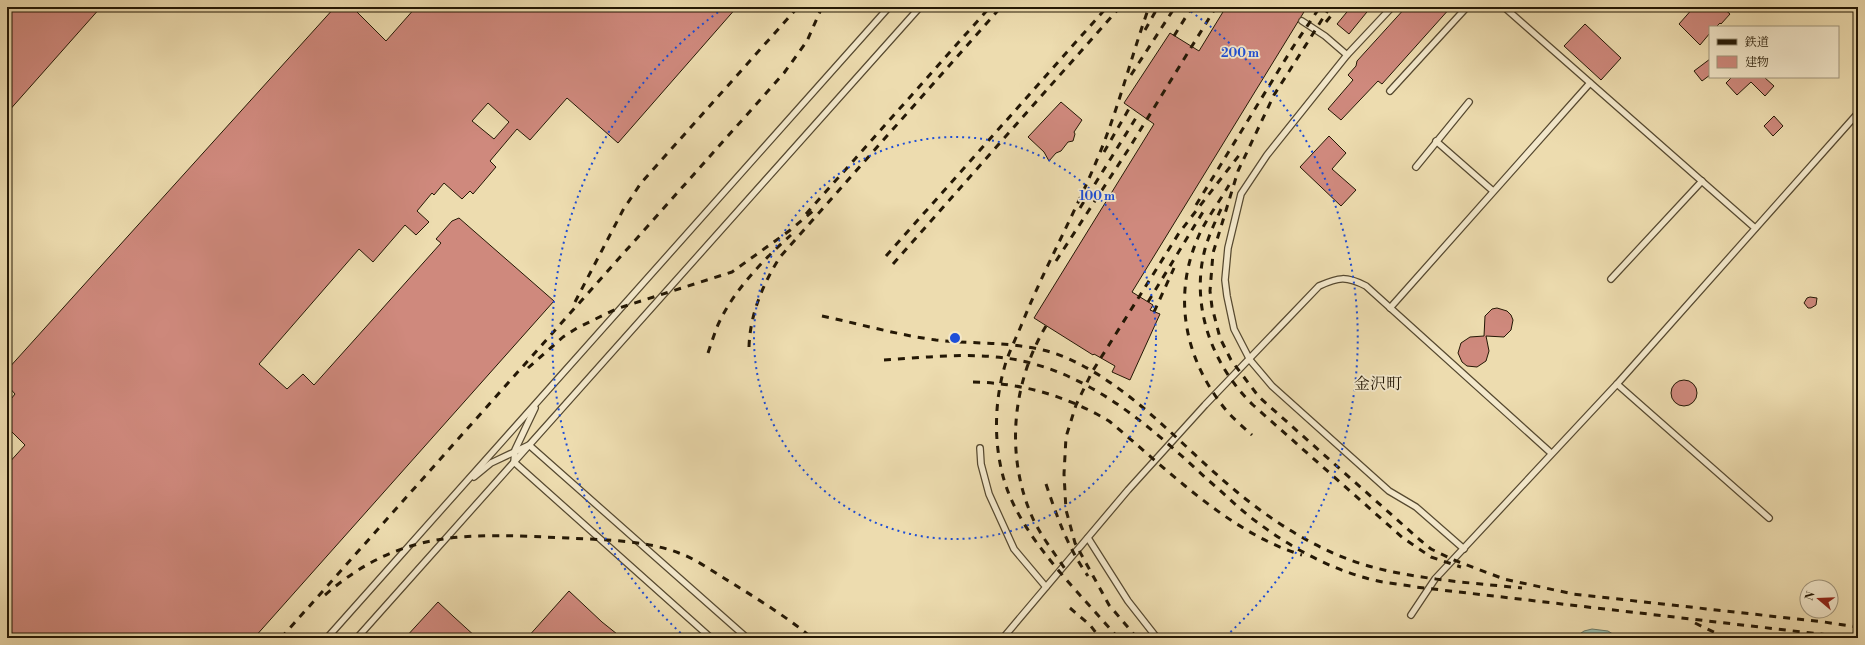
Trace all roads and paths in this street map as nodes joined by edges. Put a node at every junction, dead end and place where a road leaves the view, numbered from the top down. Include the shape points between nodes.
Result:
1 (889, 7) edge
2 (920, 7) edge
3 (1392, 7) edge
4 (1467, 7) edge
5 (1504, 7) edge
6 (1302, 21) dead end
7 (1347, 55) junction
8 (1590, 82) junction
9 (1390, 91) dead end
10 (1469, 102) dead end
11 (1858, 113) edge
12 (1436, 141) junction
13 (1416, 167) dead end
14 (1702, 181) junction
15 (1493, 191) junction
16 (1755, 228) junction
17 (1611, 279) dead end
18 (1390, 308) junction
19 (1250, 360) junction
20 (1617, 384) junction
21 (543, 396) junction
22 (529, 445) junction
23 (980, 448) dead end
24 (515, 451) junction
25 (1551, 454) junction
26 (514, 462) junction
27 (458, 490) junction
28 (1769, 518) dead end
29 (1088, 538) junction
30 (1464, 549) junction
31 (1046, 587) junction
32 (1411, 615) dead end
33 (327, 638) edge
34 (357, 638) edge
35 (711, 638) edge
36 (747, 638) edge
37 (1003, 638) edge
38 (1157, 638) edge

1 - 21 lane
2 - 22 lane
3 - 7 lane
4 - 9 lane
5 - 8 lane
6 - 7 lane
7 - 19 lane via 1267,155 1241,194 1228,248 1226,280 1234,329
8 - 14 lane
8 - 15 lane
10 - 12 lane
11 - 16 lane
12 - 13 lane
12 - 15 lane
14 - 16 lane
14 - 17 lane
15 - 18 lane
16 - 20 lane
18 - 19 lane via 1366,286 1341,278 1331,280 1319,286
18 - 25 lane
19 - 29 lane via 1176,437
19 - 30 lane via 1272,386 1389,491 1416,507
20 - 25 lane
20 - 28 lane
21 - 24 lane via 529,418
21 - 27 lane
22 - 24 lane
22 - 26 lane
22 - 36 lane
23 - 31 lane via 981,464 989,494 1014,549
24 - 26 lane
24 - 27 lane via 491,463
25 - 30 lane
26 - 34 lane
26 - 35 lane
27 - 33 lane
29 - 31 lane
29 - 38 lane via 1128,601
30 - 32 lane via 1435,579
31 - 37 lane

